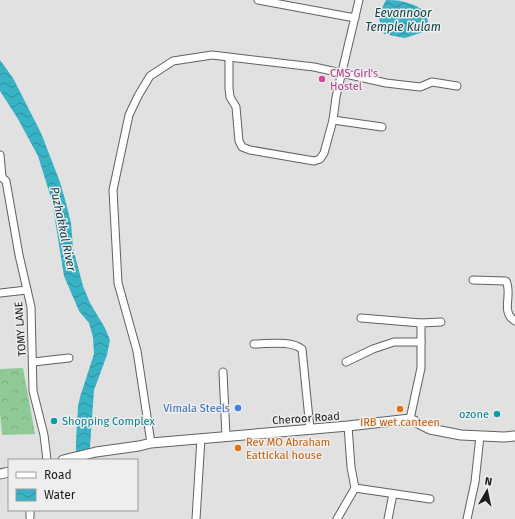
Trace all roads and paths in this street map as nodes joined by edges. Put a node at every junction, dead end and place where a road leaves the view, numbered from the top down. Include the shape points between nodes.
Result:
1 (258, 0) edge
2 (359, 0) edge
3 (355, 18) junction
4 (229, 58) junction
5 (341, 73) junction
6 (457, 86) dead end
7 (333, 120) junction
8 (382, 127) dead end
9 (0, 155) edge
10 (1, 177) edge
11 (473, 280) dead end
12 (27, 290) junction
13 (0, 293) edge
14 (361, 318) dead end
15 (515, 321) edge
16 (441, 322) dead end
17 (421, 323) junction
18 (421, 342) junction
19 (254, 344) dead end
20 (69, 358) dead end
21 (33, 362) junction
22 (346, 362) dead end
23 (223, 372) dead end
24 (410, 419) junction
25 (348, 426) junction
26 (310, 429) junction
27 (226, 436) junction
28 (480, 436) junction
29 (515, 436) edge
30 (201, 438) junction
31 (150, 443) junction
32 (47, 459) edge
33 (68, 459) edge
34 (355, 488) junction
35 (393, 494) junction
36 (430, 499) dead end
37 (196, 519) edge
38 (337, 519) edge
39 (388, 519) edge
40 (467, 519) edge

1 - 3 street
2 - 3 street
3 - 5 street
4 - 5 street via 284,63
4 - 7 street via 230,97 236,106 239,141 242,147 314,161 320,159 324,153
4 - 31 street via 212,55 173,61 150,76 129,115 113,190 118,283 137,351
5 - 6 street via 420,87 432,82
5 - 7 street
7 - 8 street
9 - 10 street, TOMY LANE
10 - 12 street, TOMY LANE via 6,182 18,255
11 - 15 street via 506,282 507,311 509,317
12 - 13 street
12 - 21 street, TOMY LANE via 31,307
14 - 17 street
16 - 17 street
17 - 18 street
18 - 22 street via 394,342
18 - 24 street via 421,368
19 - 26 street via 291,344 302,349
20 - 21 street
21 - 32 street, TOMY LANE via 33,391
23 - 27 street
24 - 25 main road, Cheroor Road
24 - 28 main road via 430,429
25 - 26 main road, Cheroor Road
25 - 34 street
26 - 27 main road, Cheroor Road
27 - 30 main road, Cheroor Road
28 - 29 main road
28 - 40 street via 475,482
30 - 31 main road, Cheroor Road
30 - 37 street
31 - 33 main road, Cheroor Road
34 - 35 street
34 - 38 street
35 - 36 street
35 - 39 street

